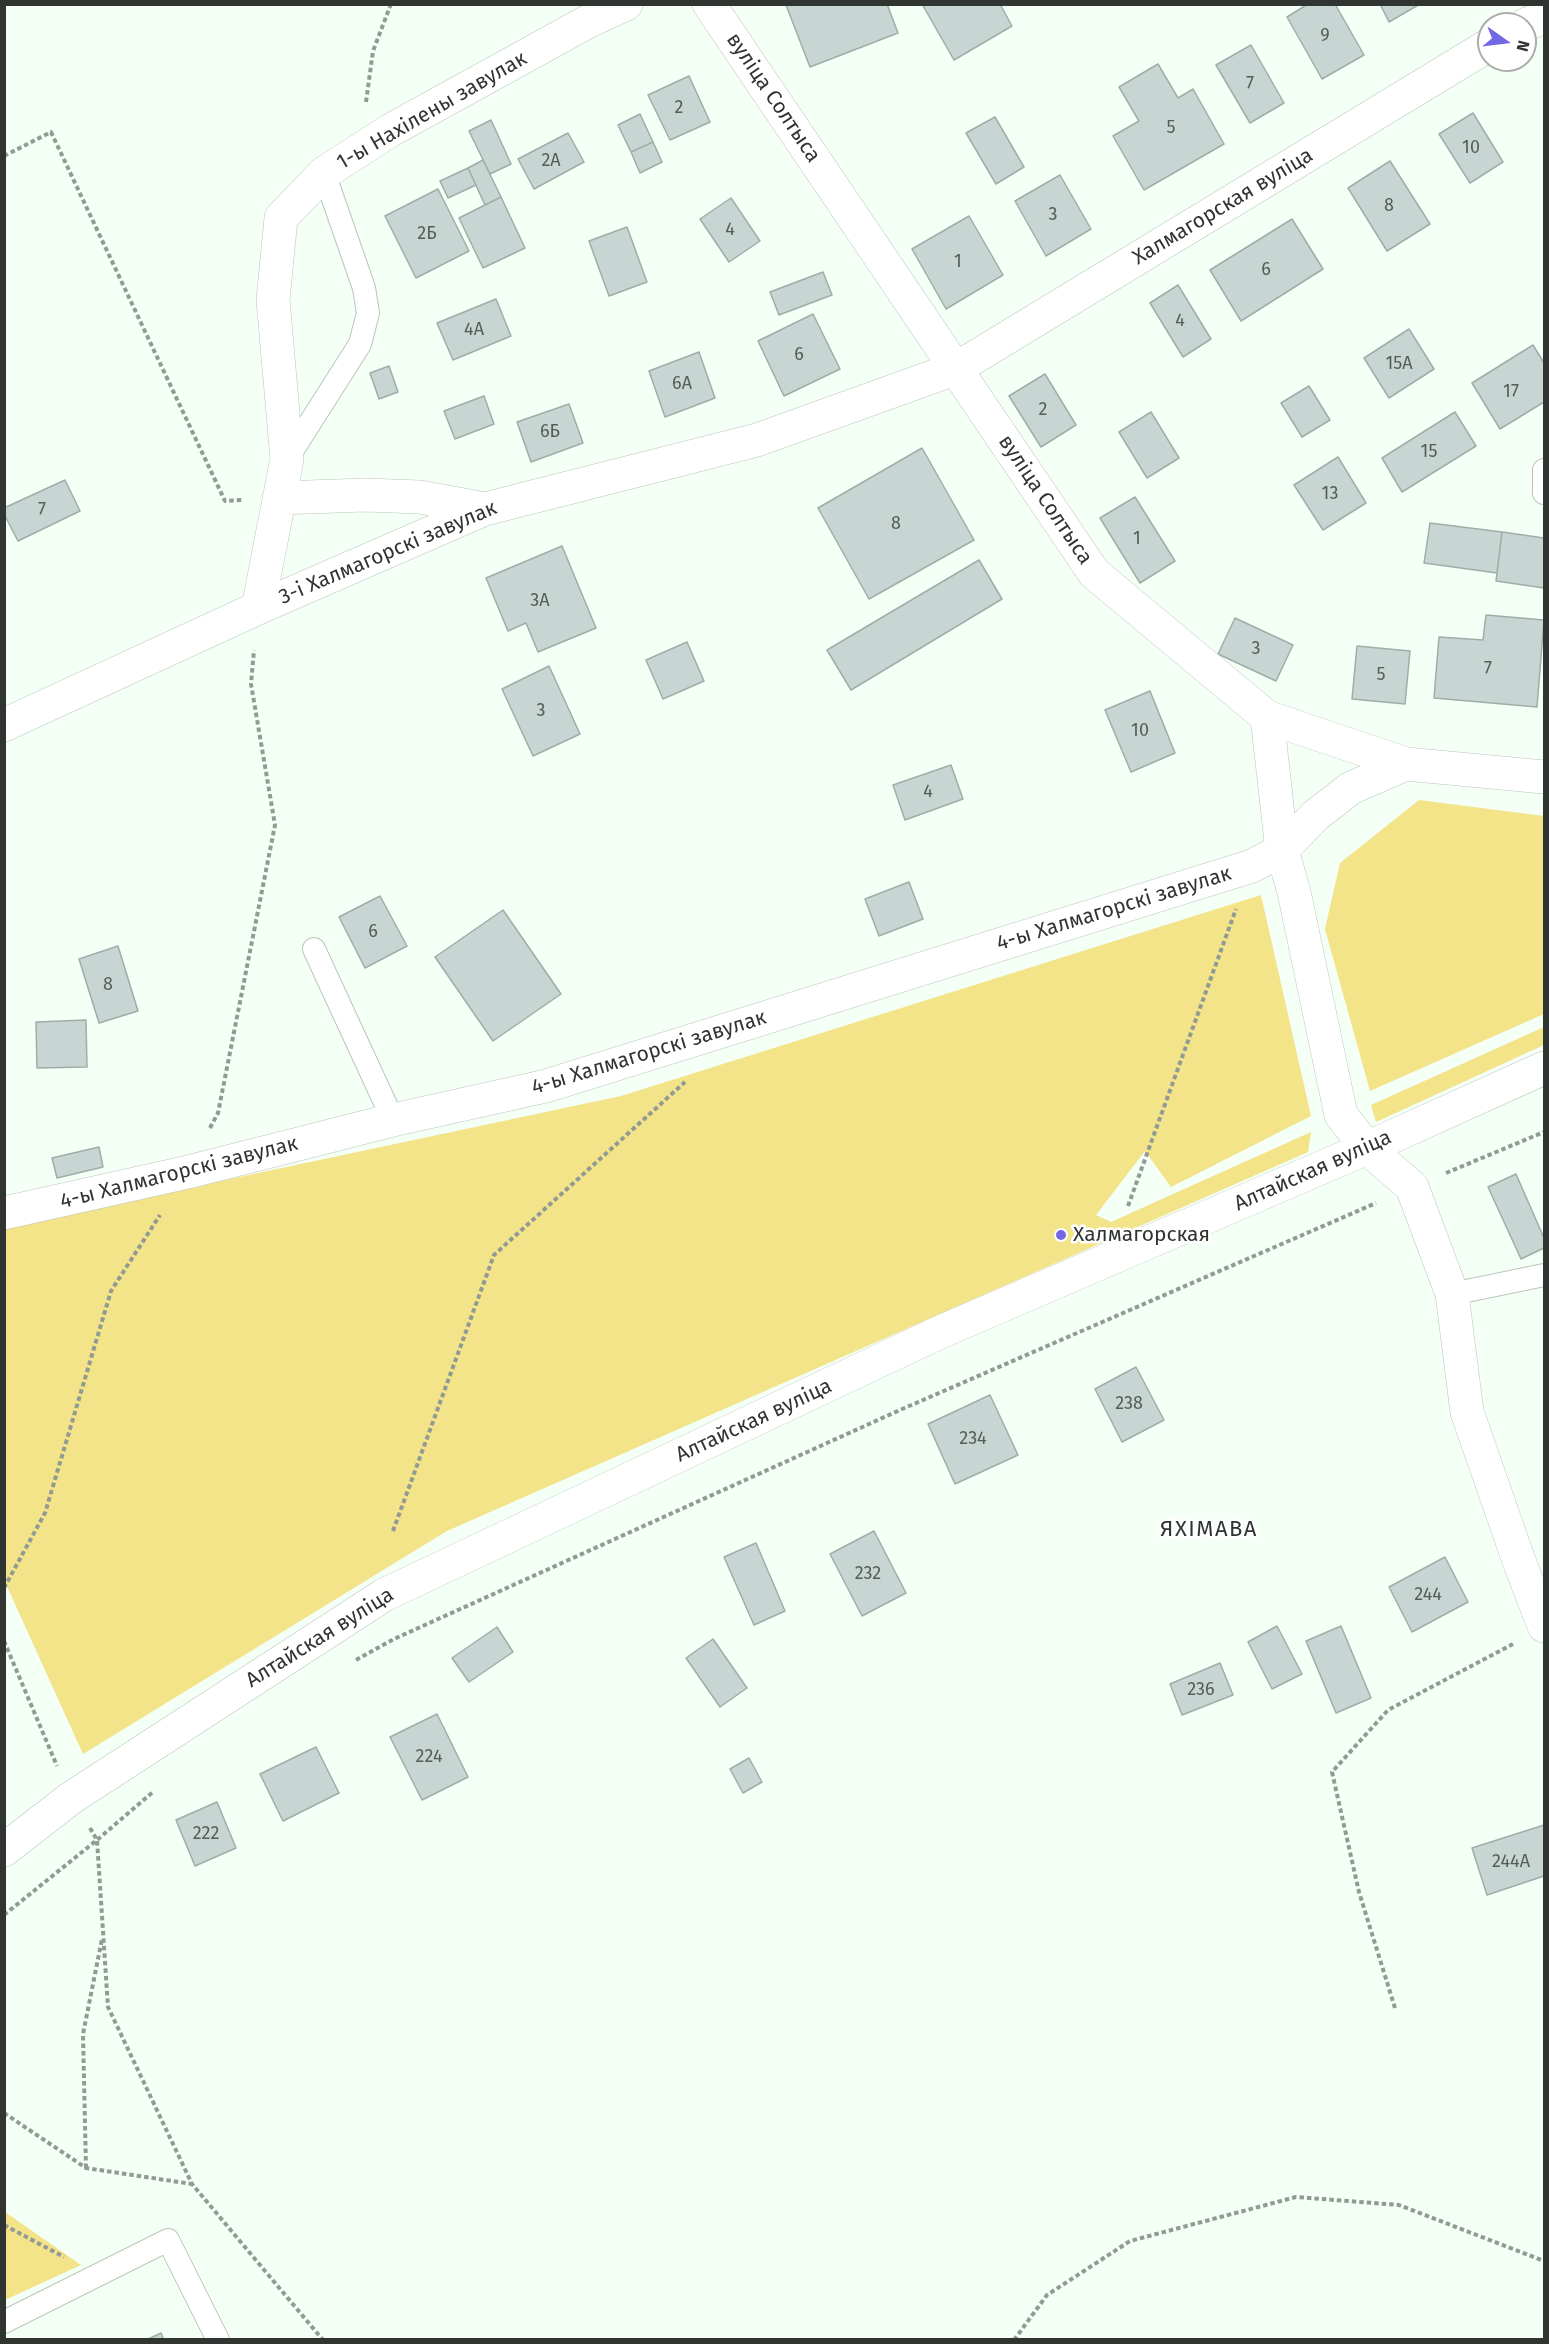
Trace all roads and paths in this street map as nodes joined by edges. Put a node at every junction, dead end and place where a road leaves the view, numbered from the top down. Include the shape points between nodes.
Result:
1 (391, 4) edge
2 (626, 4) edge
3 (710, 4) edge
4 (1477, 52) edge
5 (359, 152) junction
6 (4, 156) edge
7 (324, 173) junction
8 (957, 368) junction
9 (287, 459) junction
10 (1545, 470) edge
11 (1545, 493) edge
12 (279, 498) junction
13 (485, 508) junction
14 (258, 608) junction
15 (1267, 717) junction
16 (4, 725) edge
17 (1406, 764) junction
18 (1545, 777) edge
19 (1282, 850) junction
20 (1252, 866) junction
21 (314, 950) dead end
22 (1545, 1068) edge
23 (688, 1079) dead end
24 (393, 1120) junction
25 (1545, 1132) edge
26 (1367, 1148) junction
27 (188, 1172) junction
28 (1412, 1187) junction
29 (1128, 1206) dead end
30 (4, 1214) edge
31 (1545, 1275) edge
32 (1452, 1294) junction
33 (393, 1531) dead end
34 (4, 1588) edge
35 (1545, 1626) edge
36 (4, 1641) edge
37 (1513, 1644) dead end
38 (346, 1665) dead end
39 (155, 1790) dead end
40 (71, 1798) junction
41 (98, 1840) junction
42 (4, 1850) edge
43 (4, 1915) edge
44 (103, 1932) junction
45 (1395, 2008) dead end
46 (4, 2113) edge
47 (86, 2168) junction
48 (192, 2184) junction
49 (1545, 2261) edge
50 (4, 2322) edge
51 (218, 2340) edge
52 (323, 2340) edge
53 (1014, 2340) edge

1 - 5 path via 372,51
2 - 5 street, 1-ы Нахілены завулак via 412,118
3 - 8 street, вуліца Солтыса
4 - 8 street, Халмагорская вуліца
5 - 7 street, 1-ы Нахілены завулак
6 - 12 path via 51,132 225,501
7 - 9 street, 1-ы Нахілены завулак via 281,218 273,300
7 - 9 lane via 364,288 368,313 360,344
8 - 13 street, 3-і Халмагорскі завулак via 757,440
8 - 15 street, вуліца Солтыса via 1094,573
9 - 12 street, 1-ы Нахілены завулак
10 - 11 lane
12 - 13 street via 420,497
12 - 14 street, 1-ы Нахілены завулак
13 - 14 street, 3-і Халмагорскі завулак
14 - 16 street, 3-і Халмагорскі завулак
14 - 27 path via 251,684 275,825 218,1113
15 - 17 street, вуліца Солтыса
15 - 19 street
17 - 18 street, вуліца Солтыса
17 - 19 street, 4-ы Халмагорскі завулак via 1351,788 1316,815
19 - 20 street, 4-ы Халмагорскі завулак
19 - 26 street via 1341,1115
20 - 24 street, 4-ы Халмагорскі завулак via 546,1086
20 - 29 path
21 - 24 lane
22 - 26 street, Алтайская вуліца
23 - 33 path via 494,1255
24 - 27 street, 4-ы Халмагорскі завулак
25 - 28 path
26 - 28 street
26 - 40 street, Алтайская вуліца via 938,1334 384,1595
27 - 30 street, 4-ы Халмагорскі завулак
27 - 34 path via 111,1291 45,1513
28 - 32 street
28 - 38 path via 889,1415 394,1639
31 - 32 lane
32 - 35 street via 1467,1412
36 - 40 path
37 - 45 path via 1388,1710 1332,1772 1359,1892
39 - 41 path
40 - 41 path
40 - 42 street, Алтайская вуліца
41 - 43 path
41 - 44 path
44 - 47 path via 83,2034
44 - 48 path via 108,2007
46 - 47 path
47 - 48 path
48 - 52 path
49 - 53 path via 1400,2205 1296,2196 1130,2241 1047,2295
50 - 51 lane via 168,2240

